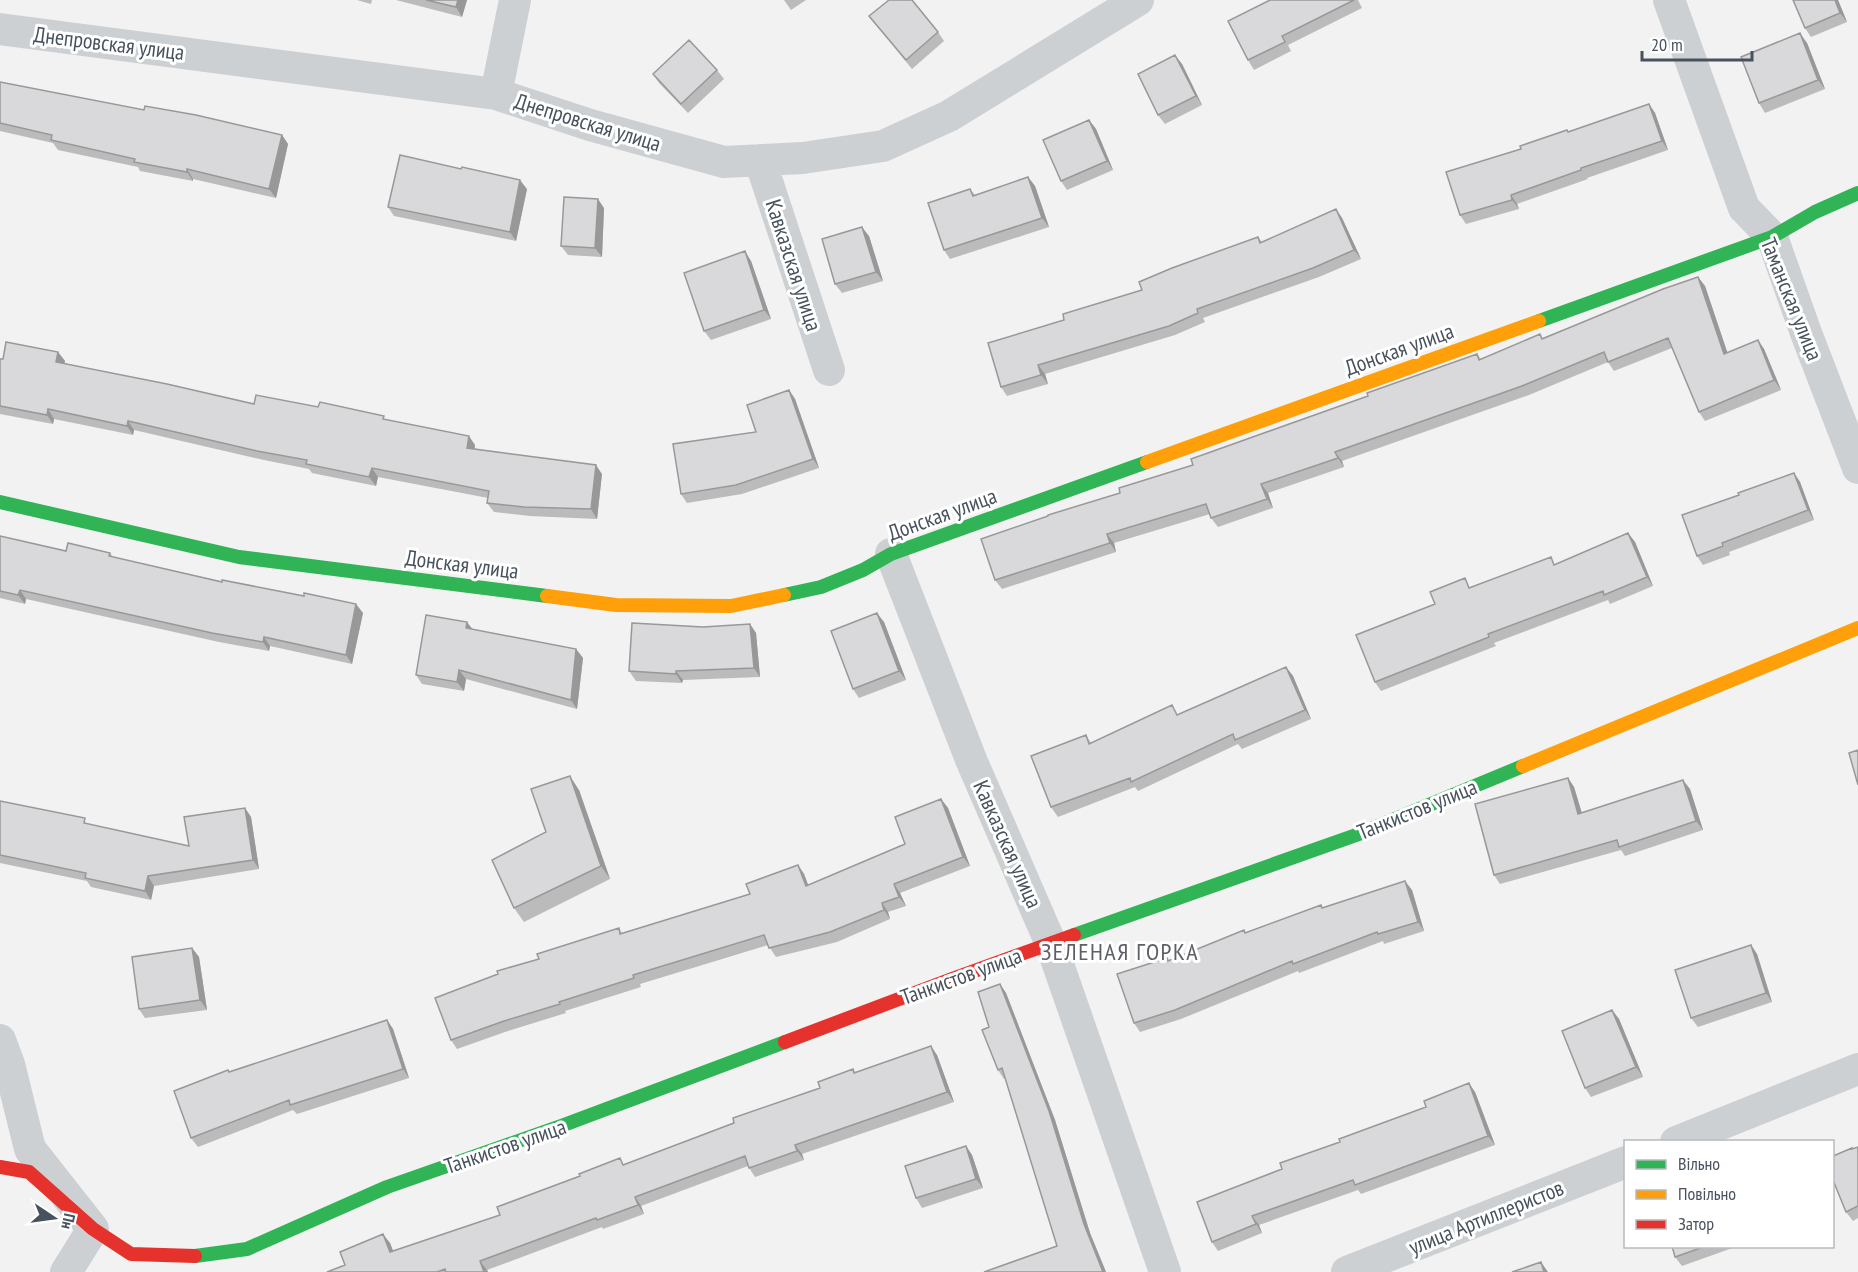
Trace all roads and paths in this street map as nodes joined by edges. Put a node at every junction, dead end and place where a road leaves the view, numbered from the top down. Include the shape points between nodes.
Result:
1 (515, 0) edge
2 (1138, 0) edge
3 (1669, 0) edge
4 (0, 29) edge
5 (496, 94) junction
6 (760, 160) junction
7 (1858, 194) edge
8 (1772, 237) junction
9 (829, 370) dead end
10 (1858, 468) edge
11 (0, 502) edge
12 (891, 555) junction
13 (1858, 628) edge
14 (1051, 944) junction
15 (0, 1040) edge
16 (1858, 1070) edge
17 (1681, 1140) edge
18 (1624, 1163) edge
19 (0, 1167) edge
20 (93, 1229) junction
21 (66, 1272) edge
22 (1165, 1272) edge
23 (1347, 1272) edge

1 - 5 street
2 - 6 street, Днепровская улица via 949,116 882,146
3 - 8 street, Таманская улица via 1744,208
4 - 5 street, Днепровская улица
5 - 6 street, Днепровская улица via 724,162
6 - 9 street, Кавказская улица
7 - 8 street, Донская улица via 1815,212
8 - 10 street, Таманская улица
8 - 12 street, Донская улица
11 - 12 street, Донская улица via 239,557 616,605 731,606 821,587
12 - 14 street, Кавказская улица via 972,762
13 - 14 street, Танкистов улица via 1359,834
14 - 20 street, Танкистов улица via 387,1187 247,1249 198,1256 131,1254
14 - 22 street, Кавказская улица
15 - 20 street via 30,1149
16 - 17 street
18 - 23 street, улица Артиллеристов
19 - 20 street, Танкистов улица via 29,1172
20 - 21 street

